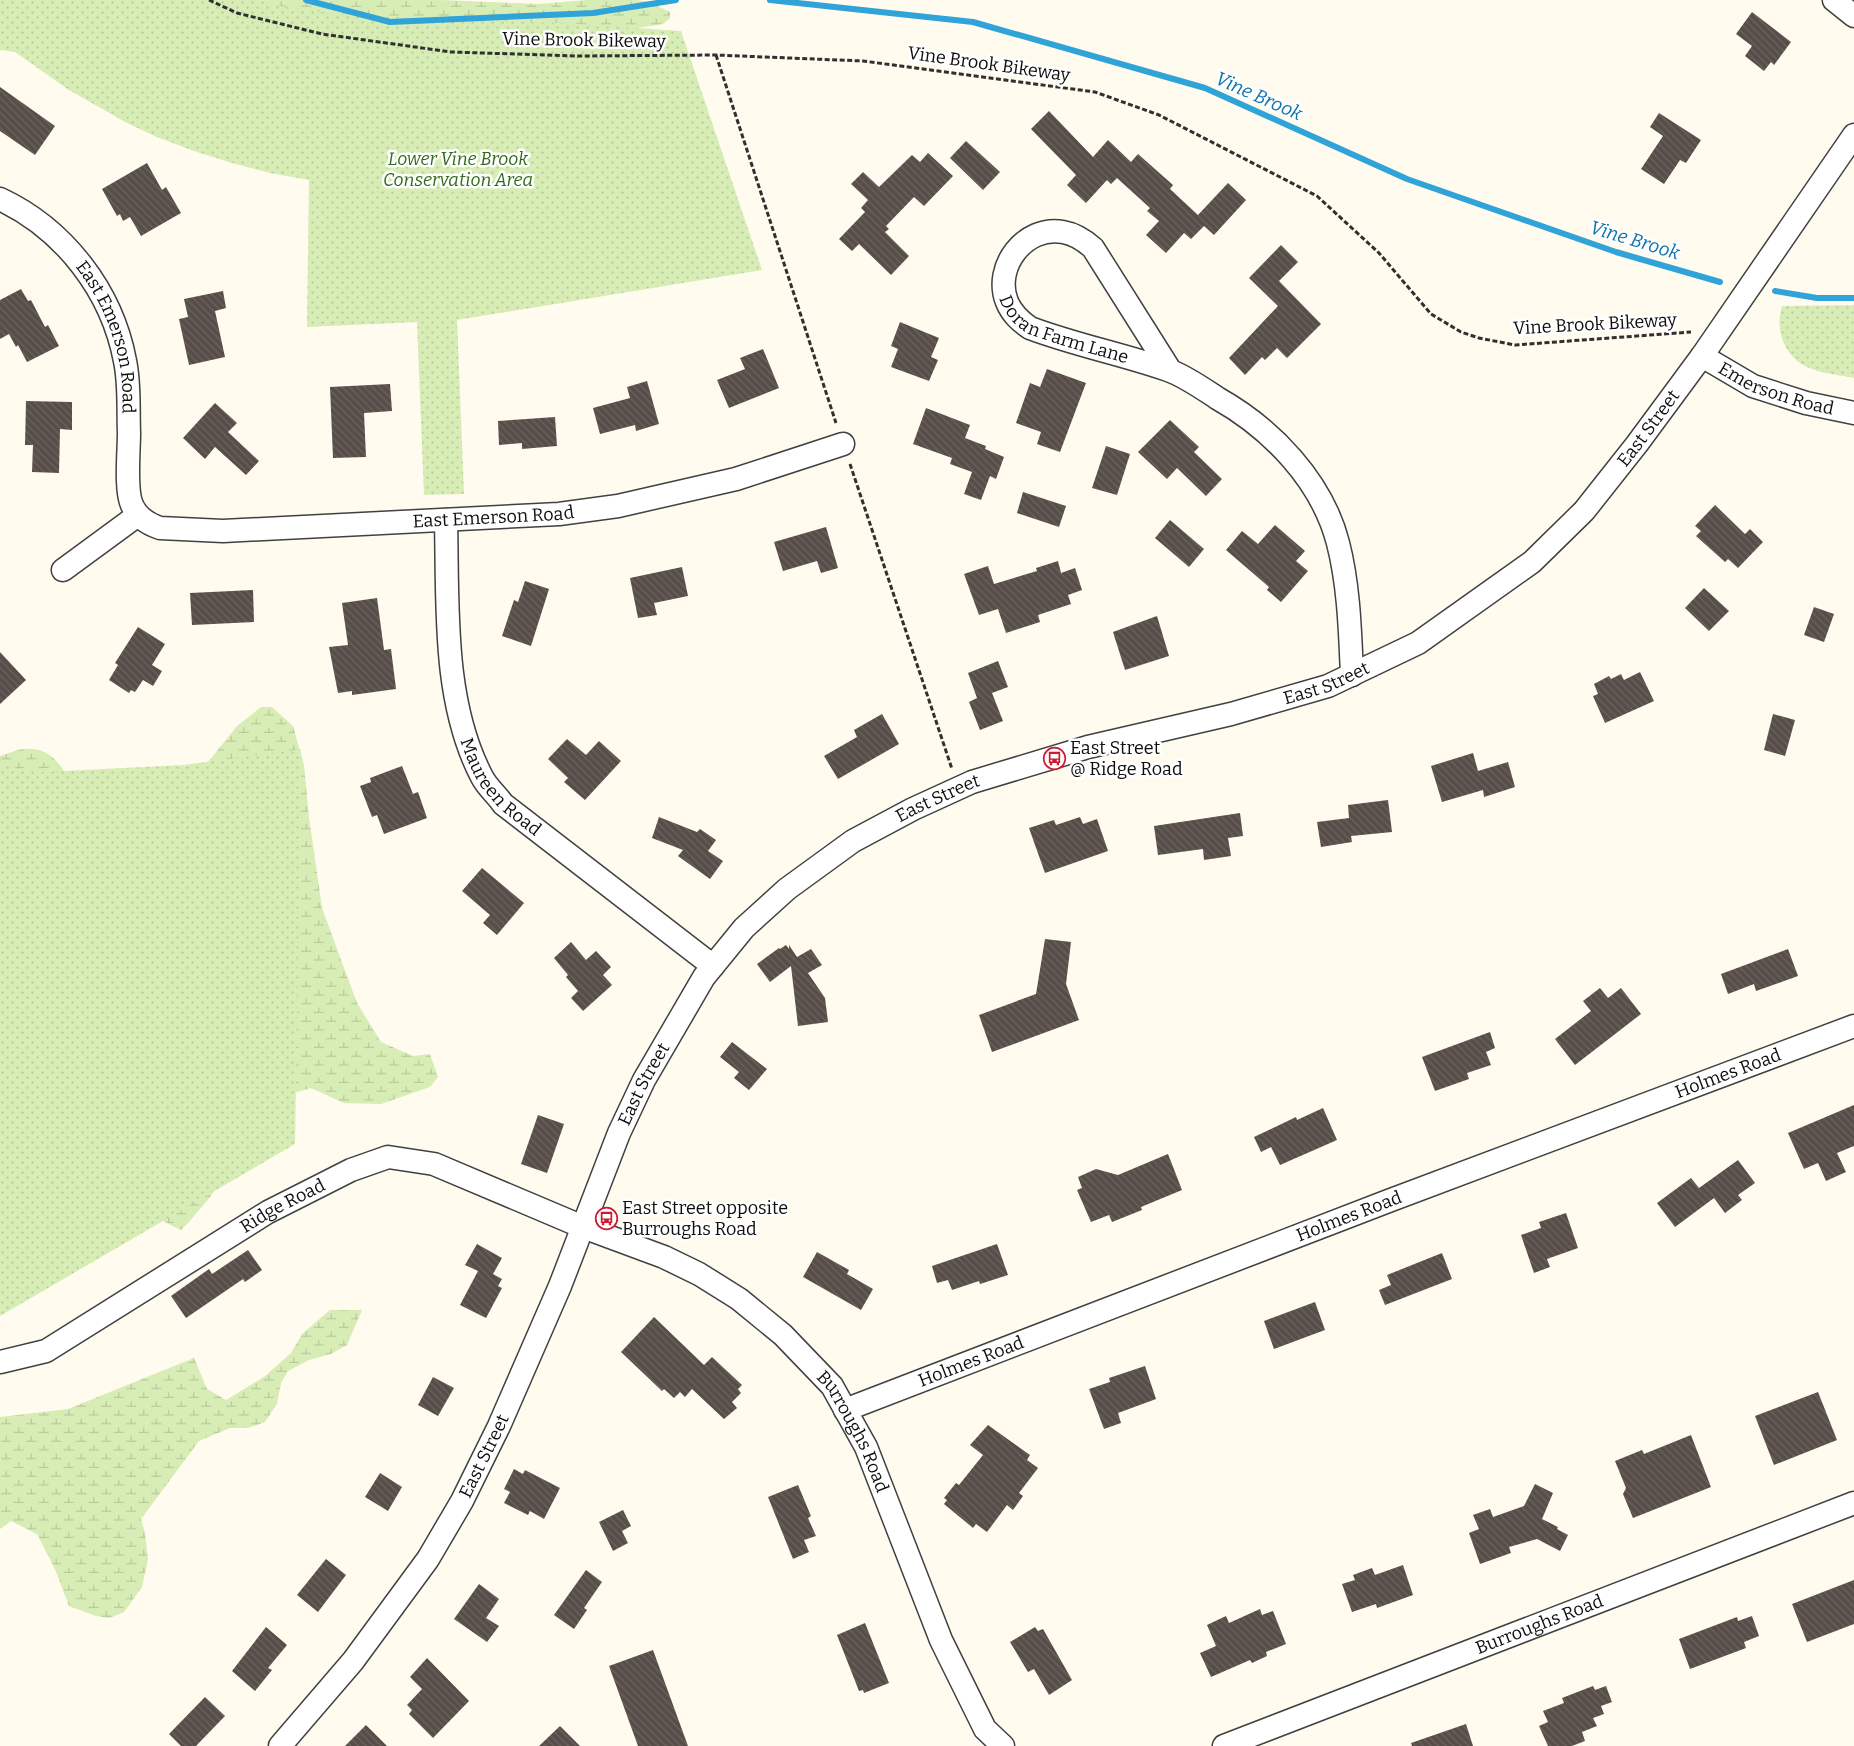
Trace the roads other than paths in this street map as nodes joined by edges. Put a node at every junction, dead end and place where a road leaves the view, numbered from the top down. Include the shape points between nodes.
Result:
1 (1834, 0) edge
2 (1854, 16) edge
3 (1854, 136) edge
4 (0, 199) edge
5 (1702, 356) junction
6 (1170, 370) junction
7 (1854, 413) edge
8 (843, 444) dead end
9 (138, 515) junction
10 (446, 520) junction
11 (63, 570) dead end
12 (1352, 675) junction
13 (713, 966) junction
14 (1854, 1026) edge
15 (583, 1228) junction
16 (0, 1362) edge
17 (845, 1410) junction
18 (1854, 1503) edge
19 (280, 1746) edge
20 (1003, 1746) edge
21 (1224, 1746) edge

1 - 2 street
3 - 5 street, East Street
4 - 9 street, East Emerson Road via 44,226 70,252 103,294 126,363 129,496
5 - 7 street, Emerson Road via 1753,386 1806,404
5 - 12 street, East Street via 1601,491 1532,562 1418,643
6 - 6 street, Doran Farm Lane via 1094,248 1079,237 1062,231 1044,232 1028,239 1015,251 1006,266 1003,284 1007,302 1016,317 1030,328
6 - 12 street, Doran Farm Lane via 1257,424 1305,475 1338,542 1348,600
8 - 10 street, East Emerson Road via 736,480 618,506 558,514
9 - 10 street, East Emerson Road via 160,528 223,531
9 - 11 street
10 - 13 street, Maureen Road via 449,636 456,702 465,740 483,779 503,804
12 - 13 street, East Street via 1328,686 1231,714 1088,748 965,785 853,841 787,889 744,928
13 - 15 street, East Street via 644,1080 619,1133
14 - 17 street, Holmes Road
15 - 16 street, Ridge Road via 434,1164 388,1157 351,1170 268,1212 46,1352
15 - 17 street, Burroughs Road via 664,1257 739,1299 782,1335 832,1386
15 - 19 street, East Street via 499,1426 462,1501 428,1559 353,1661
17 - 20 street, Burroughs Road via 866,1447 941,1640 985,1729
18 - 21 street, Burroughs Road

